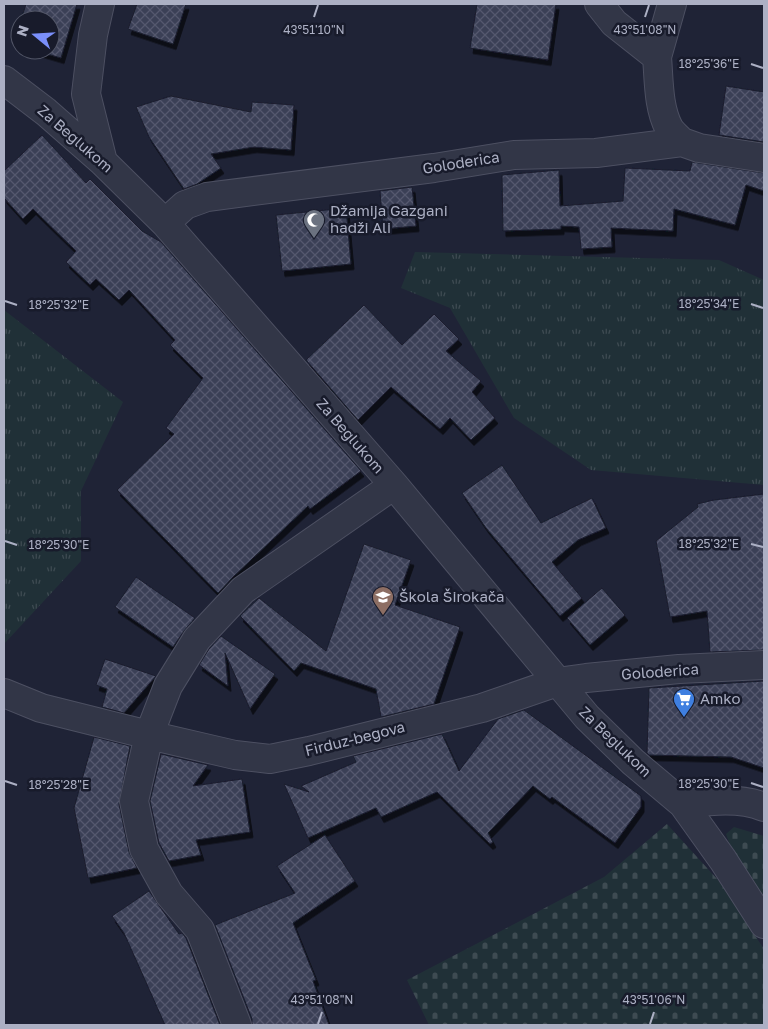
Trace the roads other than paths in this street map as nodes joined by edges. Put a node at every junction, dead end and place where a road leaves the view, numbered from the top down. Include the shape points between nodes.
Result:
1 (100, 4) edge
2 (598, 4) edge
3 (672, 4) edge
4 (658, 58) junction
5 (4, 80) edge
6 (682, 142) junction
7 (764, 158) edge
8 (103, 162) junction
9 (164, 223) junction
10 (394, 485) junction
11 (764, 665) edge
12 (557, 682) junction
13 (4, 693) edge
14 (149, 735) junction
15 (683, 804) junction
16 (764, 807) edge
17 (764, 924) edge
18 (237, 1025) edge

1 - 8 street via 92,35 86,94
2 - 4 street via 614,23
3 - 4 street
4 - 6 street via 664,113 670,128
5 - 8 street, Za Beglukom
6 - 7 street, Goloderica via 699,148
6 - 9 street, Goloderica via 596,153 514,155 207,197 185,205
8 - 9 street, Za Beglukom
9 - 10 street, Za Beglukom
10 - 12 street, Za Beglukom
10 - 14 street via 243,590 197,639 168,686
11 - 12 street, Goloderica via 679,669
12 - 14 street, Firduz-begova via 482,708 270,759 235,755
12 - 15 street, Za Beglukom via 633,762
13 - 14 street, Firduz-begova via 41,708
14 - 18 street via 134,801 144,849 169,894 200,930
15 - 16 street via 719,800
15 - 17 street, Za Beglukom

